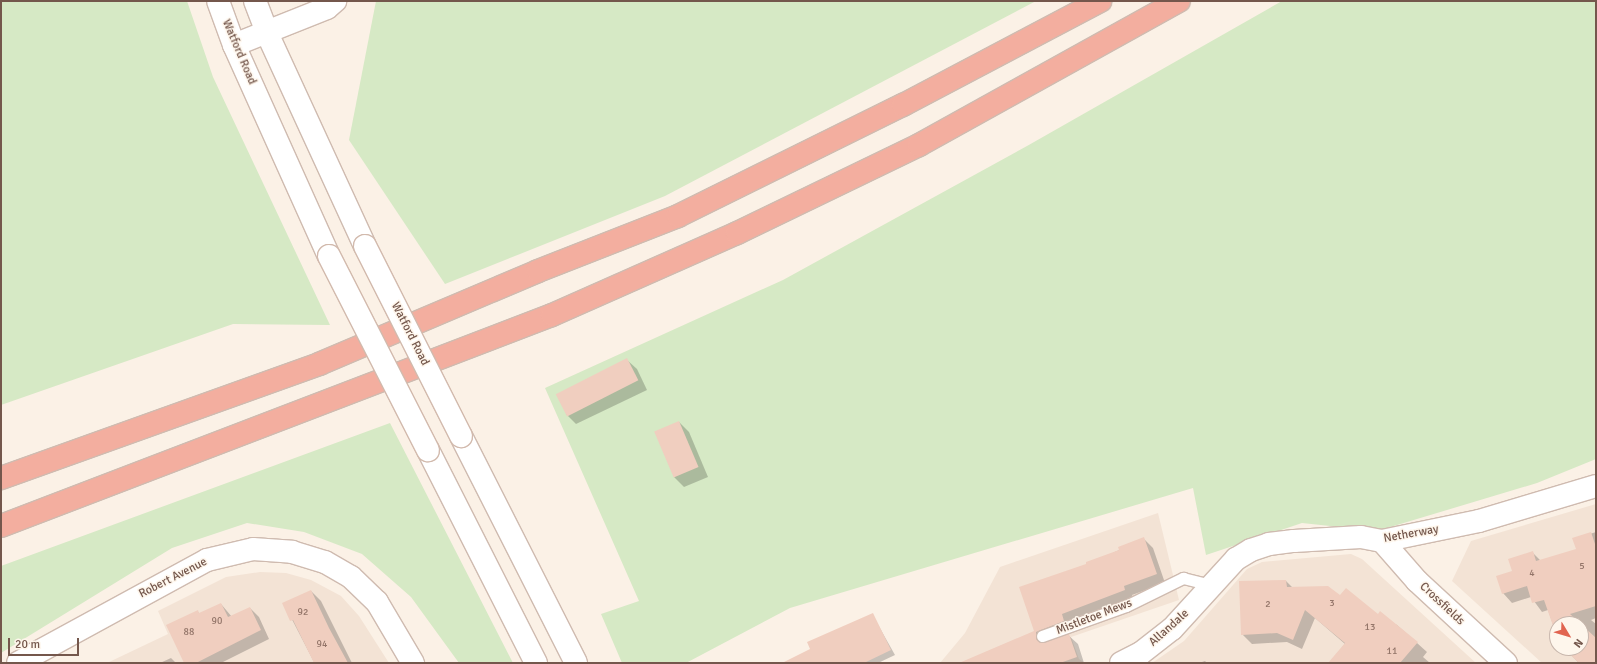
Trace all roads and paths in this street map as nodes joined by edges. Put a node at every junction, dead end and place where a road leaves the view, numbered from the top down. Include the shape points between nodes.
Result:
1 (218, 1) edge
2 (255, 1) edge
3 (335, 1) edge
4 (1100, 1) edge
5 (1178, 1) edge
6 (267, 33) junction
7 (234, 45) junction
8 (1, 478) edge
9 (1596, 486) edge
10 (1, 526) edge
11 (1382, 541) junction
12 (1211, 585) junction
13 (1042, 636) dead end
14 (18, 663) edge
15 (413, 663) edge
16 (536, 663) edge
17 (576, 663) edge
18 (1121, 663) edge
19 (1506, 663) edge

1 - 7 main road, Watford Road
2 - 6 main road, Watford Road
3 - 6 main road via 327,8
4 - 8 highway via 903,105 678,216 538,271 319,364
5 - 10 highway via 919,144 730,236 545,318
6 - 7 main road
6 - 17 main road, Watford Road, bridge via 365,246
7 - 16 main road, Watford Road, bridge via 330,256
9 - 11 main road, Netherway via 1479,521
11 - 12 main road, Netherway via 1361,537 1269,544 1236,559
11 - 19 main road, Crossfields via 1417,582
12 - 13 lane, Mistletoe Mews via 1183,578 1126,606
12 - 18 main road, Allandale via 1172,629 1140,653
14 - 15 main road, Robert Avenue via 207,560 253,549 292,552 326,562 351,577 377,602

